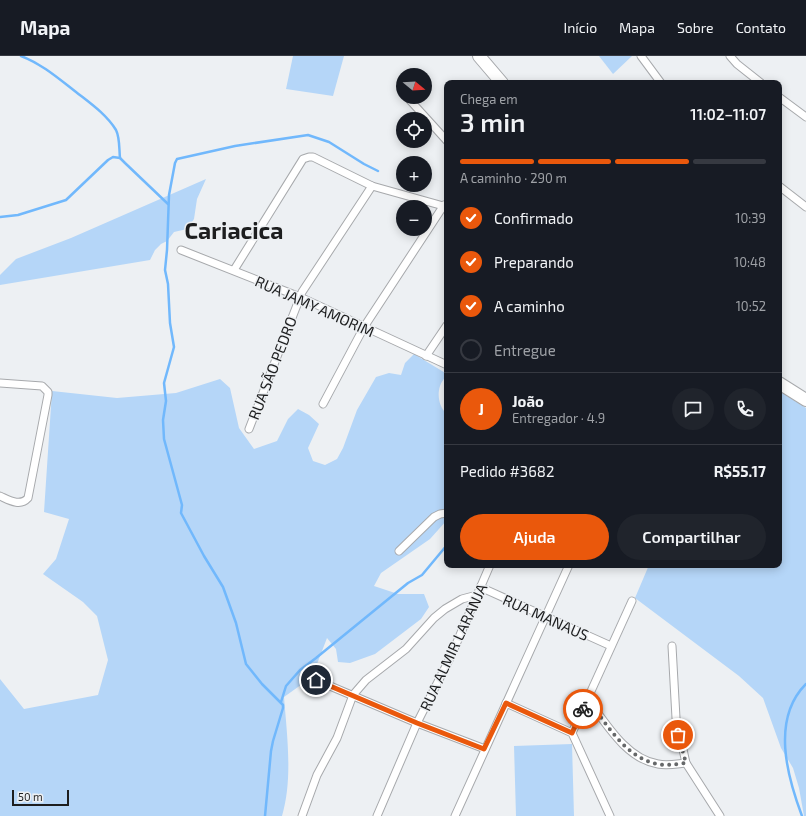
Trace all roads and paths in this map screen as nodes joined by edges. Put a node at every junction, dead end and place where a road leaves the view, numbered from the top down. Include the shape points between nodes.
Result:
1 (479, 56) edge
2 (641, 56) edge
3 (730, 56) edge
4 (499, 80) edge
5 (659, 80) edge
6 (757, 80) edge
7 (782, 98) edge
8 (413, 104) edge
9 (806, 117) edge
10 (444, 138) edge
11 (372, 186) junction
12 (782, 188) edge
13 (444, 205) edge
14 (806, 207) edge
15 (444, 209) edge
16 (181, 250) dead end
17 (234, 270) junction
18 (300, 298) junction
19 (364, 327) junction
20 (444, 330) edge
21 (426, 356) junction
22 (444, 364) edge
23 (0, 383) edge
24 (782, 385) edge
25 (806, 400) edge
26 (323, 404) dead end
27 (249, 428) dead end
28 (0, 496) edge
29 (444, 513) edge
30 (399, 551) dead end
31 (489, 568) edge
32 (567, 568) edge
33 (480, 587) junction
34 (477, 595) junction
35 (632, 601) dead end
36 (544, 617) junction
37 (611, 646) junction
38 (672, 646) dead end
39 (316, 680) dead end
40 (353, 695) junction
41 (587, 698) junction
42 (506, 703) junction
43 (417, 723) junction
44 (572, 733) junction
45 (484, 749) junction
46 (686, 763) junction
47 (302, 816) edge
48 (377, 816) edge
49 (455, 816) edge
50 (610, 816) edge
51 (720, 816) edge

1 - 4 main road
2 - 5 street
3 - 6 street
7 - 9 street
8 - 10 street
11 - 13 street
11 - 17 street via 313,157 303,159
11 - 18 street, RUA SÃO PEDRO
12 - 14 street
15 - 19 street
16 - 17 street, RUA JAMY AMORIM
17 - 18 street, RUA JAMY AMORIM
18 - 19 street, RUA JAMY AMORIM
18 - 27 street, RUA SÃO PEDRO
19 - 21 street, RUA JAMY AMORIM
19 - 26 street
20 - 21 street
21 - 22 street, RUA JAMY AMORIM
23 - 28 street via 42,386 48,392 28,498 19,503
24 - 25 main road
29 - 30 street via 434,517
31 - 33 street, RUA ALMIR LARANJA
32 - 36 street
33 - 34 street, RUA ALMIR LARANJA
33 - 36 street, RUA MANAUS
34 - 40 street via 462,599 445,609 406,649 366,680
34 - 43 street, RUA ALMIR LARANJA via 441,677
35 - 37 street
36 - 37 street, RUA MANAUS
36 - 42 street
37 - 41 street
38 - 46 street via 676,718
39 - 40 street
40 - 43 street
40 - 47 street via 337,738 317,775
41 - 44 street
41 - 46 street via 614,733 638,757 658,764
42 - 44 street
42 - 45 street
43 - 45 street
43 - 48 street, RUA ALMIR LARANJA
44 - 50 street
45 - 49 street
46 - 51 street

